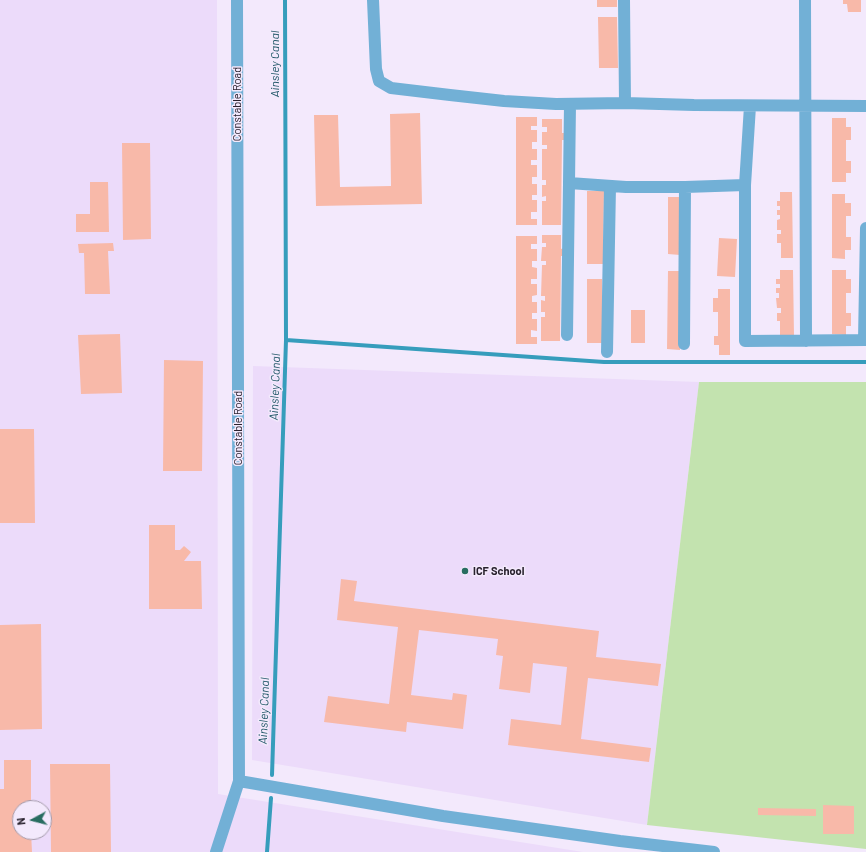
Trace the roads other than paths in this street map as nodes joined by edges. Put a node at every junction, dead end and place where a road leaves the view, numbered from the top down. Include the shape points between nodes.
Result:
1 (237, 0) edge
2 (373, 0) edge
3 (624, 0) edge
4 (805, 0) edge
5 (570, 104) junction
6 (626, 104) junction
7 (750, 106) junction
8 (805, 106) junction
9 (866, 106) edge
10 (569, 184) junction
11 (745, 185) junction
12 (610, 186) junction
13 (685, 187) junction
14 (866, 228) edge
15 (567, 335) dead end
16 (865, 340) edge
17 (806, 341) junction
18 (684, 344) dead end
19 (607, 352) dead end
20 (239, 781) junction
21 (216, 852) edge
22 (714, 852) edge

1 - 20 street, Constable Road
2 - 5 street via 376,69 380,81 391,88 504,101
3 - 6 street
4 - 8 street
5 - 6 street
5 - 10 street
6 - 7 street
7 - 8 street
7 - 11 street
8 - 9 street
8 - 17 street
10 - 12 street
10 - 15 street
11 - 13 street
11 - 17 street via 745,341
12 - 13 street
12 - 19 street
13 - 18 street
14 - 16 street
16 - 17 street
20 - 21 street, Constable Road
20 - 22 street via 443,816

